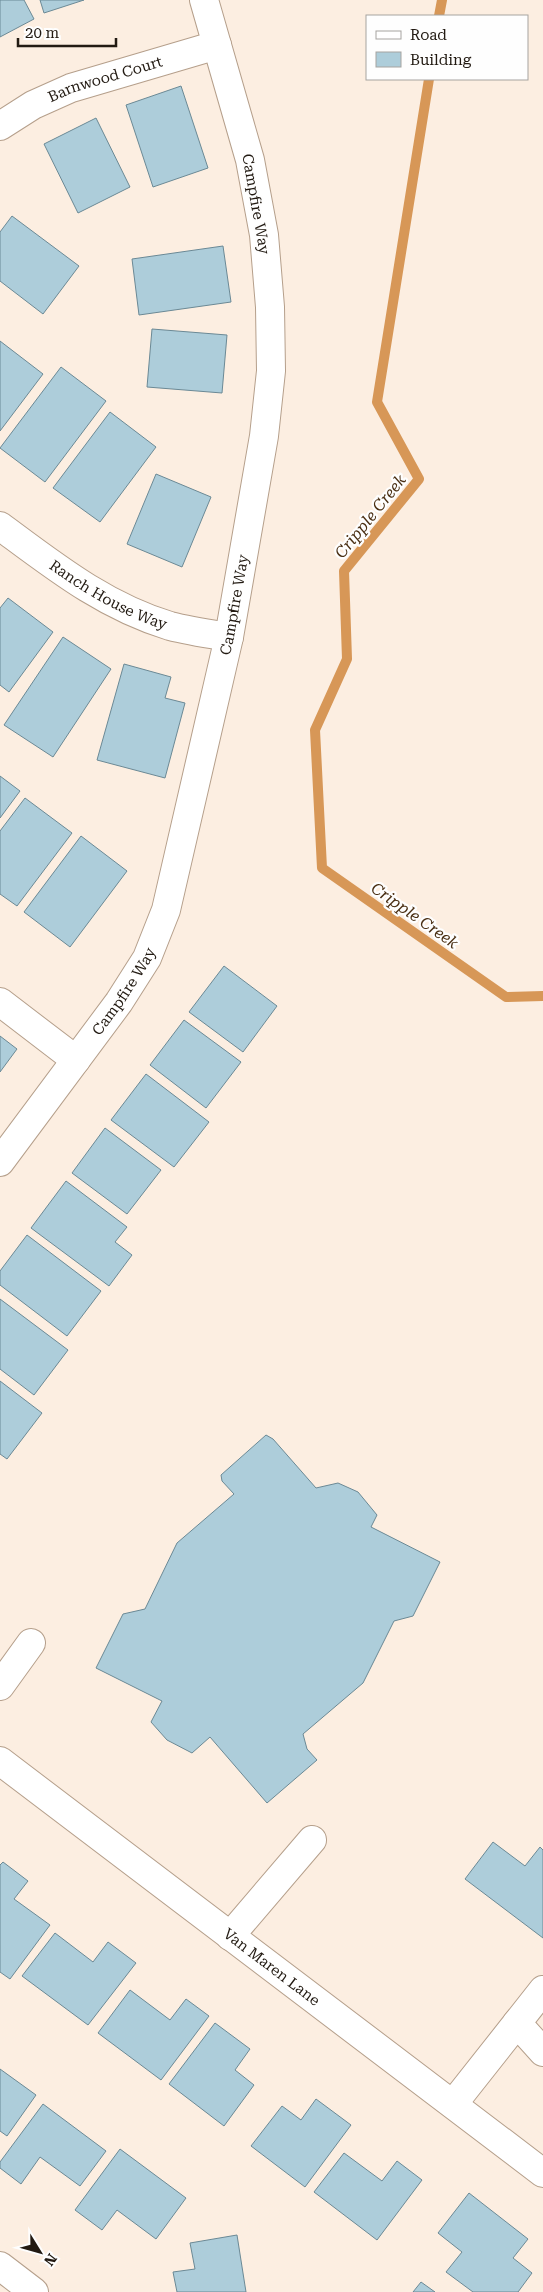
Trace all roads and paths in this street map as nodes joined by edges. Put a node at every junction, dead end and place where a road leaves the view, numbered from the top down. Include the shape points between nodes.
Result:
1 (204, 0) edge
2 (218, 45) junction
3 (0, 126) edge
4 (0, 526) edge
5 (230, 637) junction
6 (0, 1002) edge
7 (76, 1060) junction
8 (0, 1162) edge
9 (31, 1643) dead end
10 (0, 1686) edge
11 (0, 1761) edge
12 (312, 1840) dead end
13 (230, 1936) junction
14 (543, 1990) edge
15 (517, 2023) junction
16 (543, 2052) edge
17 (452, 2104) junction
18 (543, 2173) edge
19 (0, 2266) edge
20 (34, 2292) edge

1 - 2 street, Campfire Way
2 - 3 street, Barnwood Court via 71,88
2 - 5 street, Campfire Way via 250,160 264,235 270,307 270,371 264,436
4 - 5 street, Ranch House Way via 76,583 105,600 171,626
5 - 7 street, Campfire Way via 166,910 147,958
6 - 7 street
7 - 8 street, Campfire Way
9 - 10 street
11 - 13 street, Van Maren Lane
12 - 13 street
13 - 17 street, Van Maren Lane
14 - 15 street
15 - 16 street
15 - 17 street
17 - 18 street, Van Maren Lane
19 - 20 street

